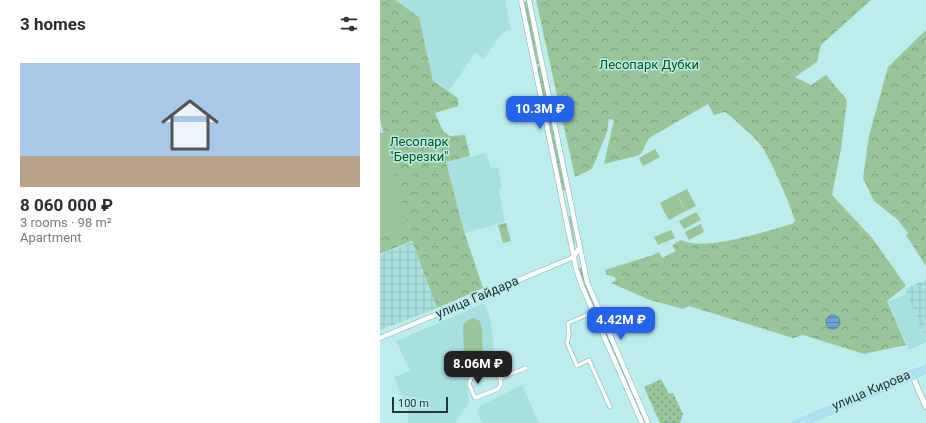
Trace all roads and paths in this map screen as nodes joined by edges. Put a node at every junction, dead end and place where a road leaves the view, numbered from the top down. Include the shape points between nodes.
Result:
1 (521, 0) edge
2 (529, 0) edge
3 (571, 208) junction
4 (564, 210) junction
5 (579, 247) junction
6 (574, 256) junction
7 (583, 263) junction
8 (591, 308) junction
9 (604, 322) junction
10 (599, 324) junction
11 (380, 338) edge
12 (926, 366) edge
13 (526, 368) dead end
14 (926, 372) edge
15 (912, 375) junction
16 (500, 378) junction
17 (634, 390) junction
18 (629, 393) junction
19 (924, 394) edge
20 (610, 407) dead end
21 (926, 407) edge
22 (642, 423) edge
23 (648, 423) edge
24 (793, 423) edge
25 (807, 423) edge

1 - 4 street
2 - 3 street
3 - 4 street
3 - 5 street
4 - 6 street
5 - 6 street
5 - 7 street
6 - 7 street
6 - 8 street via 581,284
6 - 11 street, улица Гайдара
7 - 9 street via 587,282
8 - 10 street
8 - 20 street via 587,315 568,323 567,343 577,366 590,360
9 - 10 street
9 - 17 street
10 - 18 street
12 - 15 main road, улица Кирова
13 - 16 street
14 - 15 main road, улица Кирова
15 - 19 main road
15 - 24 main road, улица Кирова
15 - 25 main road, улица Кирова
16 - 16 street via 501,384 498,389 475,398 469,384 471,378 491,370
17 - 18 street
17 - 23 street
18 - 22 street
19 - 21 main road

